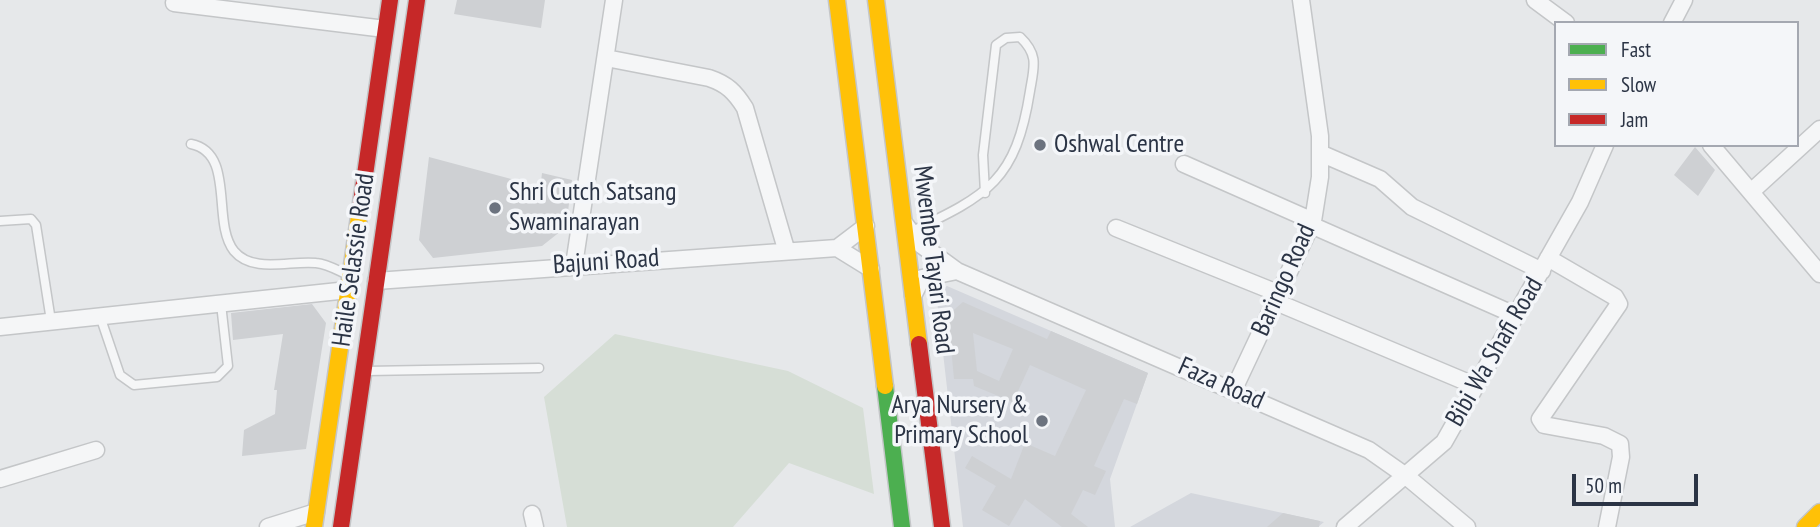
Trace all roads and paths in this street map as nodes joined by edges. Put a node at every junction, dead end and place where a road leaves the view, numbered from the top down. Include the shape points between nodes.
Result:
1 (390, 0) edge
2 (417, 0) edge
3 (614, 0) edge
4 (838, 0) edge
5 (876, 0) edge
6 (1301, 0) edge
7 (1535, 0) edge
8 (1684, 0) edge
9 (174, 3) dead end
10 (1563, 21) edge
11 (1673, 21) edge
12 (385, 29) junction
13 (606, 58) junction
14 (867, 86) junction
15 (1820, 129) edge
16 (191, 144) dead end
17 (1604, 147) edge
18 (1713, 147) edge
19 (1320, 153) junction
20 (1184, 164) dead end
21 (1752, 191) junction
22 (985, 193) junction
23 (0, 221) edge
24 (1312, 223) junction
25 (866, 226) junction
26 (907, 226) junction
27 (1116, 228) dead end
28 (837, 248) junction
29 (786, 249) junction
30 (1545, 264) junction
31 (574, 265) junction
32 (871, 268) junction
33 (957, 271) junction
34 (1820, 274) edge
35 (376, 281) junction
36 (349, 283) junction
37 (913, 298) junction
38 (1278, 298) junction
39 (221, 303) junction
40 (1515, 315) junction
41 (100, 316) junction
42 (51, 321) junction
43 (0, 327) edge
44 (369, 335) junction
45 (341, 336) junction
46 (902, 366) junction
47 (538, 368) dead end
48 (363, 371) junction
49 (1476, 386) junction
50 (1234, 389) junction
51 (96, 450) dead end
52 (1406, 476) junction
53 (0, 479) edge
54 (1820, 512) edge
55 (315, 519) edge
56 (268, 527) edge
57 (341, 527) edge
58 (902, 527) edge
59 (942, 527) edge
60 (1345, 527) edge
61 (1467, 527) edge
62 (1607, 527) edge
63 (1805, 527) edge

1 - 12 main road, Haile Selassie Road
2 - 35 main road, Haile Selassie Road
3 - 13 street
4 - 14 main road, Mwembe Tayari Road
5 - 14 main road, Mwembe Tayari Road
6 - 19 street, Baringo Road
7 - 10 street
8 - 11 street
9 - 12 street
12 - 36 main road, Haile Selassie Road
13 - 29 street via 709,78 735,92 745,108
13 - 31 street
14 - 25 main road, Mwembe Tayari Road
14 - 26 main road, Mwembe Tayari Road
15 - 21 street
16 - 36 lane via 202,146 216,163 225,234 241,257 262,264 316,263
17 - 30 street, Bibi Wa Shafi Road
18 - 21 street
19 - 24 street, Baringo Road
19 - 30 street via 1380,179 1412,207
20 - 24 street
21 - 34 street
22 - 22 lane via 983,155 996,45 1020,37 1032,48 1035,66 1024,127 1017,150
22 - 26 lane
23 - 42 lane via 31,219 36,225
24 - 38 street, Baringo Road
24 - 40 street
25 - 28 street
25 - 32 main road, Mwembe Tayari Road
26 - 33 street, Faza Road via 920,244
26 - 37 main road, Mwembe Tayari Road
27 - 38 street
28 - 29 street, Bajuni Road
28 - 32 street
29 - 31 street, Bajuni Road
30 - 40 street, Bibi Wa Shafi Road
30 - 62 street via 1615,297 1619,304 1540,419 1544,425 1604,436 1620,444
31 - 35 street, Bajuni Road
32 - 46 main road, Mwembe Tayari Road
33 - 37 street via 922,278
33 - 50 street, Faza Road
35 - 44 main road, Haile Selassie Road
36 - 39 street
36 - 45 main road, Haile Selassie Road
37 - 46 main road, Mwembe Tayari Road
38 - 49 street
38 - 50 street, Baringo Road
39 - 41 street
39 - 41 lane via 228,366 216,377 134,385 120,375
40 - 49 street, Bibi Wa Shafi Road
41 - 42 street
42 - 43 street
44 - 45 main road
44 - 48 main road, Haile Selassie Road
45 - 55 main road, Haile Selassie Road
46 - 58 main road, Mwembe Tayari Road
46 - 59 main road, Mwembe Tayari Road
47 - 48 lane
48 - 57 main road, Haile Selassie Road
49 - 52 street, Bibi Wa Shafi Road via 1444,442
50 - 52 street, Faza Road via 1369,450
51 - 53 street
52 - 60 street, Bibi Wa Shafi Road
52 - 61 street, Faza Road
54 - 63 main road
55 - 56 street

